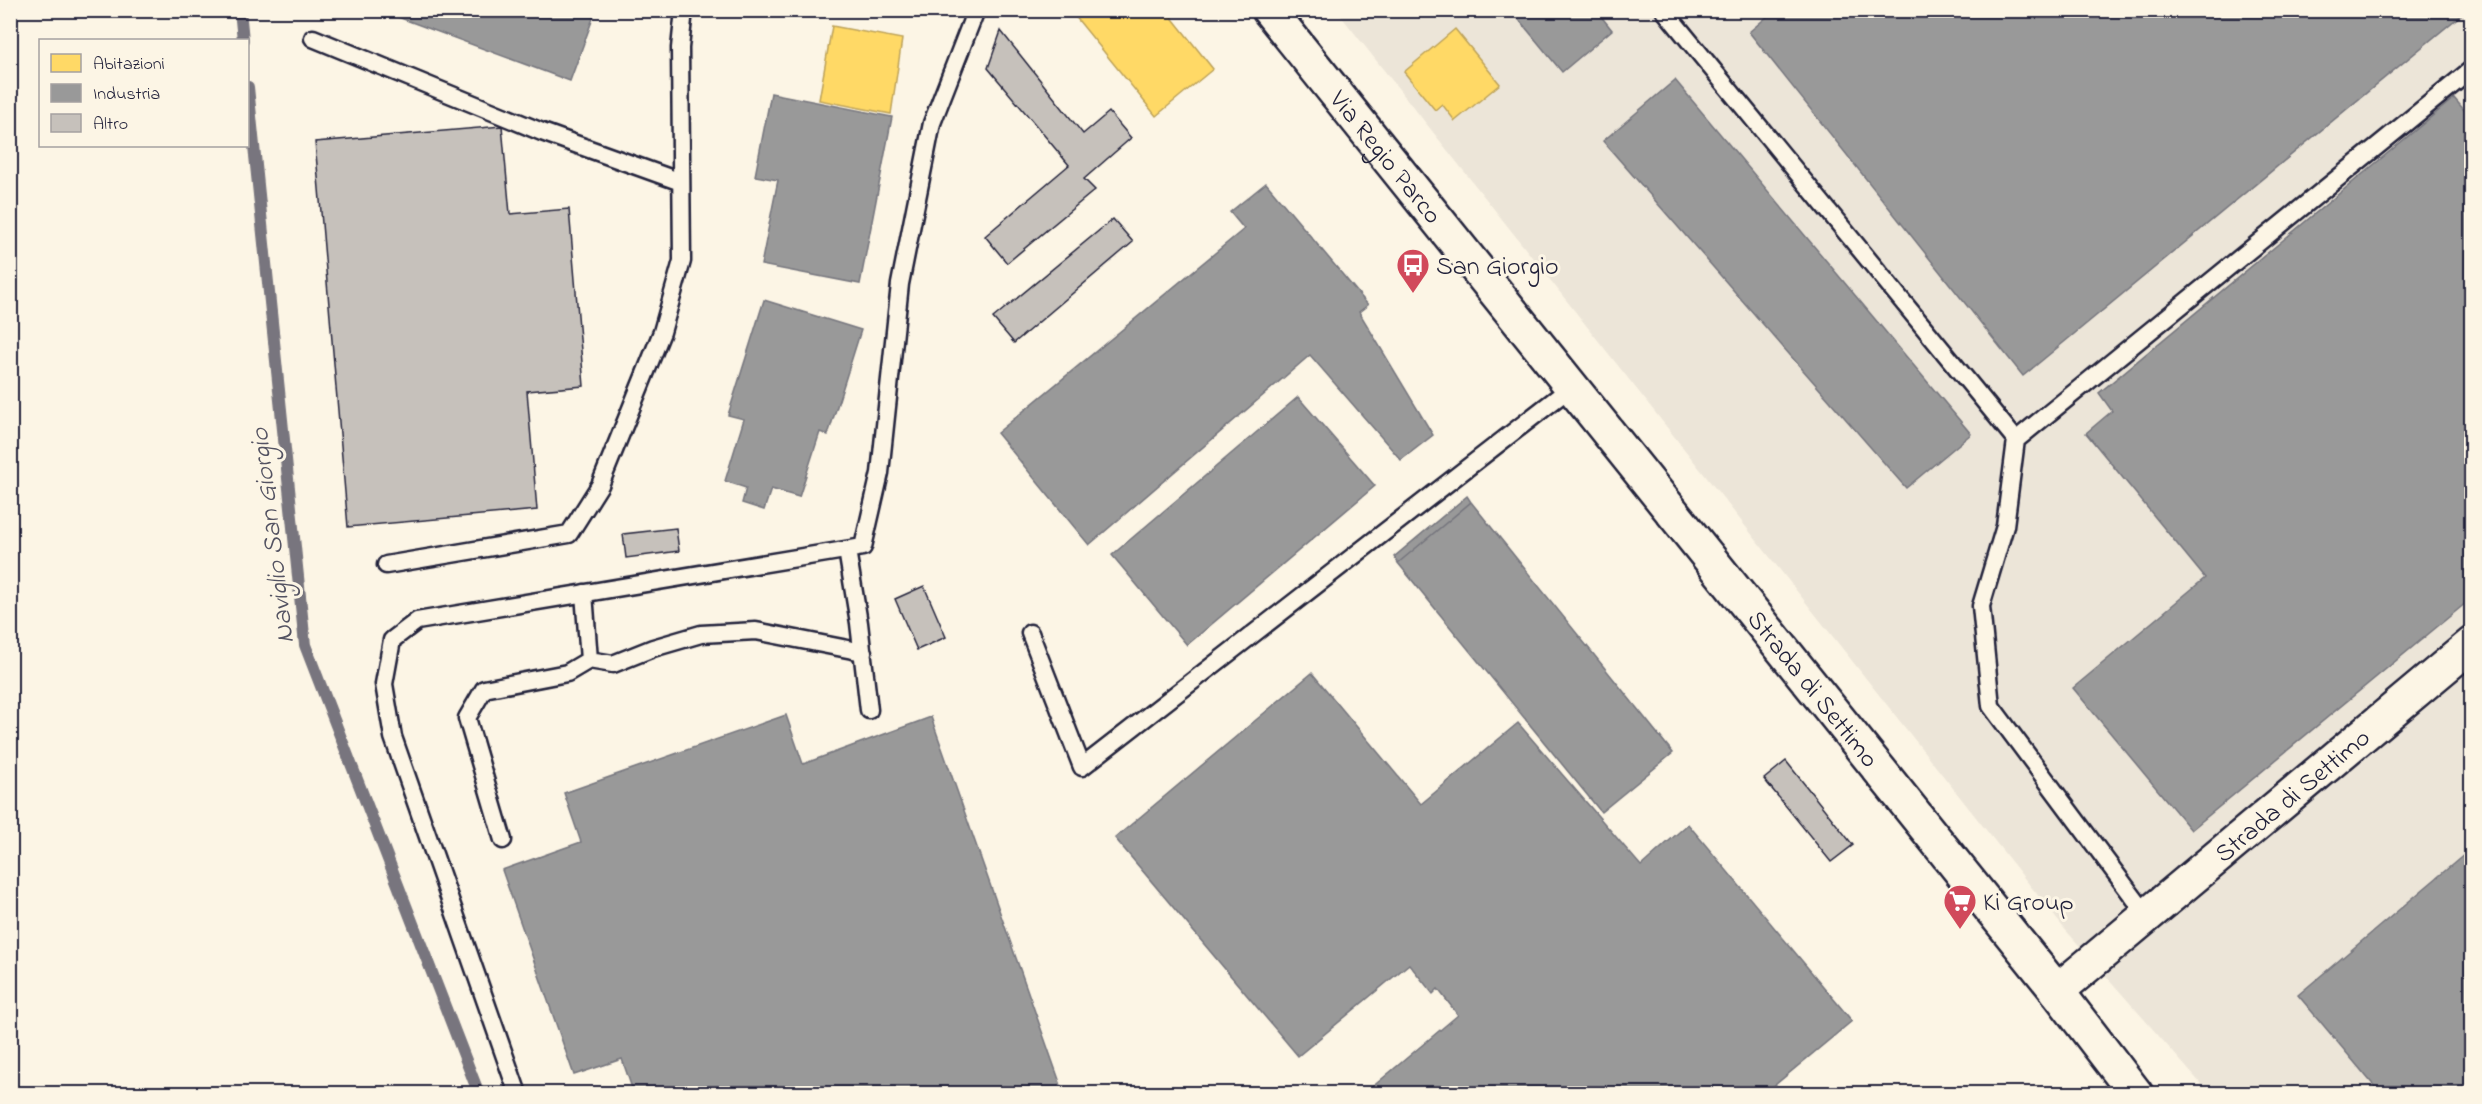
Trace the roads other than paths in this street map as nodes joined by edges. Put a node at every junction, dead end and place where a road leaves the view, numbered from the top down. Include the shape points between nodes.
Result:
1 (684, 10) edge
2 (976, 10) edge
3 (1269, 10) edge
4 (1664, 10) edge
5 (313, 38) dead end
6 (2472, 69) edge
7 (681, 182) junction
8 (1570, 388) junction
9 (2016, 440) junction
10 (847, 550) junction
11 (386, 565) dead end
12 (584, 593) junction
13 (1030, 633) dead end
14 (2472, 644) edge
15 (862, 652) junction
16 (589, 660) junction
17 (869, 710) dead end
18 (503, 840) dead end
19 (2146, 914) junction
20 (2057, 991) junction
21 (518, 1094) edge
22 (2136, 1094) edge

1 - 7 lane via 680,48
2 - 10 lane via 932,123 900,284 880,473 863,547
3 - 8 street, Via Regio Parco
4 - 9 lane
5 - 7 lane via 542,132
6 - 9 lane
7 - 11 lane via 682,261 662,332 600,485 569,534
8 - 13 lane via 1082,767
8 - 20 street, Strada di Settimo
9 - 19 lane via 2005,526 1981,606 1990,706
10 - 12 lane
10 - 15 lane
12 - 16 lane
12 - 21 lane via 417,621 392,640 384,684 393,737
14 - 19 street, Strada di Settimo
15 - 16 lane via 756,631 701,634 613,664
15 - 17 lane
16 - 18 lane via 567,674 484,689 467,718
19 - 20 street, Strada di Settimo
20 - 22 street, Strada di Settimo

